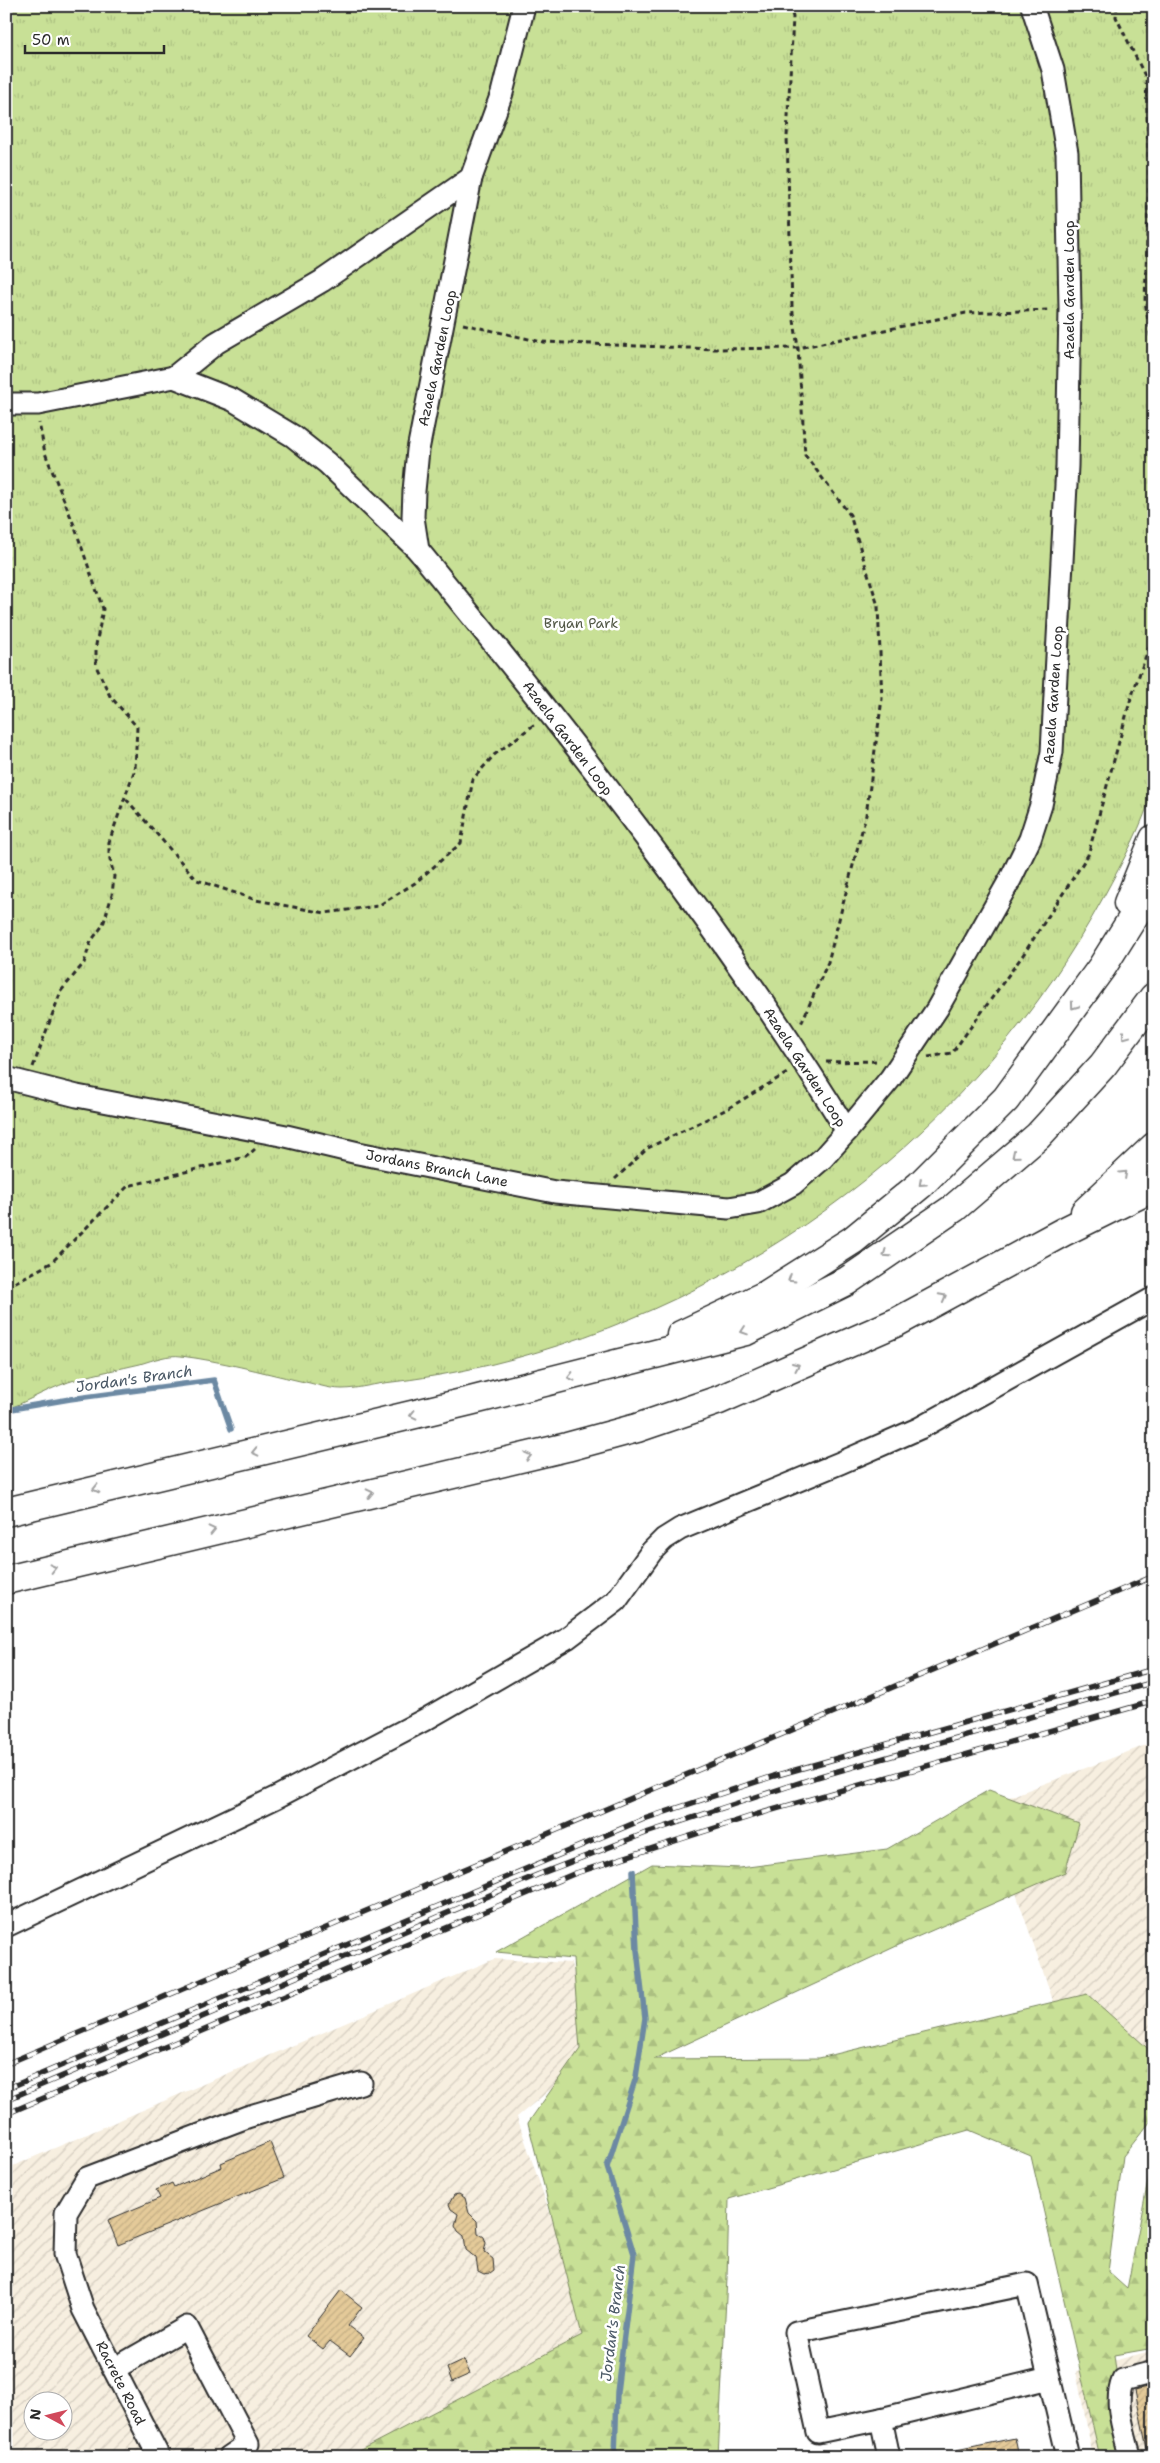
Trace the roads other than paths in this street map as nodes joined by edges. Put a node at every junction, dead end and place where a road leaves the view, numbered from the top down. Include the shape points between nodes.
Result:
1 (524, 6) edge
2 (1032, 6) edge
3 (471, 178) junction
4 (174, 377) junction
5 (6, 404) edge
6 (418, 550) junction
7 (1154, 839) edge
8 (1154, 884) edge
9 (1102, 967) junction
10 (1154, 997) edge
11 (6, 1078) edge
12 (847, 1131) junction
13 (1154, 1147) edge
14 (1154, 1185) edge
15 (1063, 1232) junction
16 (1154, 1298) edge
17 (618, 1365) junction
18 (6, 1512) edge
19 (6, 1580) edge
20 (6, 1926) edge
21 (361, 2083) dead end
22 (114, 2368) junction
23 (1154, 2372) edge
24 (1050, 2378) junction
25 (881, 2419) junction
26 (159, 2457) edge
27 (229, 2457) edge
28 (889, 2457) edge
29 (1068, 2457) edge
30 (1130, 2457) edge

1 - 3 street, Azaela Garden Loop via 502,93
2 - 12 street, Azaela Garden Loop via 1053,70 1068,153 1067,466 1052,752 1030,839 1011,878 937,1009 903,1060
3 - 4 street via 322,281 216,343
3 - 6 street, Azaela Garden Loop via 418,450 413,517
4 - 5 street via 38,404
4 - 6 street via 233,400 293,436 327,463
6 - 12 street, Azaela Garden Loop via 550,712 709,926
7 - 9 highway
8 - 9 highway
9 -> 17 highway via 1006,1099 920,1185 853,1240 766,1295
10 -> 17 highway via 1103,1065 1038,1136 954,1208 847,1281 746,1331
11 - 12 street, Jordans Branch Lane via 77,1096 555,1192 729,1208 758,1203 792,1184 823,1158
15 -> 13 highway
14 - 15 highway
19 -> 15 highway via 637,1428 719,1400 896,1322
16 - 20 street via 920,1428 680,1529 652,1551 616,1601 567,1638 428,1718 277,1797
17 -> 18 highway
21 - 22 street, Racrete Road via 247,2116 87,2178 66,2213 65,2254 83,2309
22 - 26 street, Racrete Road
22 - 27 street via 187,2327 248,2444
23 - 30 street via 1122,2380 1118,2391
24 - 25 street
24 - 25 street via 1027,2284 796,2332 818,2432
24 - 29 street
25 - 28 street

